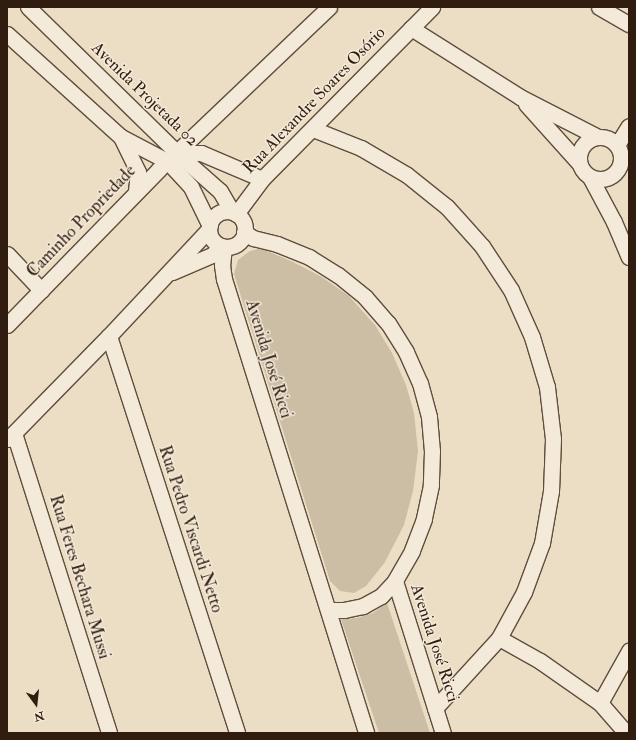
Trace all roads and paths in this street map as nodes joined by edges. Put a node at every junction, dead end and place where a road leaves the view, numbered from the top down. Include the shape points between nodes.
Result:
1 (28, 7) edge
2 (329, 7) edge
3 (432, 7) edge
4 (599, 7) edge
5 (629, 24) edge
6 (411, 28) junction
7 (7, 34) edge
8 (520, 98) junction
9 (629, 126) edge
10 (313, 129) junction
11 (121, 137) junction
12 (598, 137) junction
13 (622, 151) edge
14 (172, 157) junction
15 (578, 162) junction
16 (617, 175) edge
17 (590, 177) junction
18 (262, 179) junction
19 (136, 192) junction
20 (240, 217) junction
21 (614, 222) junction
22 (209, 227) junction
23 (223, 246) junction
24 (7, 254) edge
25 (629, 257) edge
26 (169, 273) junction
27 (41, 290) junction
28 (7, 325) edge
29 (109, 336) junction
30 (11, 436) edge
31 (395, 581) junction
32 (328, 610) junction
33 (499, 638) junction
34 (629, 651) edge
35 (600, 703) junction
36 (435, 708) junction
37 (109, 733) edge
38 (237, 733) edge
39 (366, 733) edge
40 (444, 733) edge
41 (626, 733) edge

1 - 14 street, Avenida Projetada 02
2 - 14 street, Caminho Propriedade
3 - 6 street, Rua Alexandre Soares Osório
4 - 5 street
6 - 8 street
6 - 10 street, Rua Alexandre Soares Osório
7 - 11 street, Avenida Projetada 02
8 - 12 street
8 - 15 street
9 - 13 street
10 - 18 street, Rua Alexandre Soares Osório
10 - 33 street via 362,148 407,175 447,208 482,246 511,290 532,337 547,387 553,439 551,492 542,543 524,592
11 - 14 street, Avenida Projetada 02
11 - 19 street, Avenida Projetada 02 via 138,172
12 - 13 street via 612,140
12 - 15 street via 592,138 581,148
13 - 16 street
14 - 18 street via 201,153
14 - 19 street, Caminho Propriedade
14 - 20 street, Avenida Projetada 02 via 220,191
14 - 22 street, Avenida Projetada 02 via 191,187
15 - 17 street
16 - 17 street via 598,180
16 - 21 street
17 - 21 street
18 - 20 street, Rua Alexandre Soares Osório
19 - 27 street, Caminho Propriedade
20 - 22 street via 226,212 215,216
20 - 23 street via 238,243
20 - 31 street, Avenida José Ricci via 253,238 277,244 309,257 338,275 360,293 388,323 406,352 417,377 429,417 431,485 424,519
21 - 25 street
22 - 23 street via 211,238
22 - 26 street
23 - 26 street via 212,255
23 - 32 street, Avenida José Ricci via 224,280
24 - 27 street
26 - 29 street
27 - 28 street, Caminho Propriedade
29 - 30 street
29 - 38 street, Rua Pedro Viscardi Netto
30 - 37 street, Rua Feres Bechara Mussi
31 - 32 street via 381,596 363,606
31 - 36 street, Avenida José Ricci
32 - 39 street, Avenida José Ricci
33 - 35 street via 540,661
33 - 36 street
34 - 35 street
35 - 41 street
36 - 40 street, Avenida José Ricci

